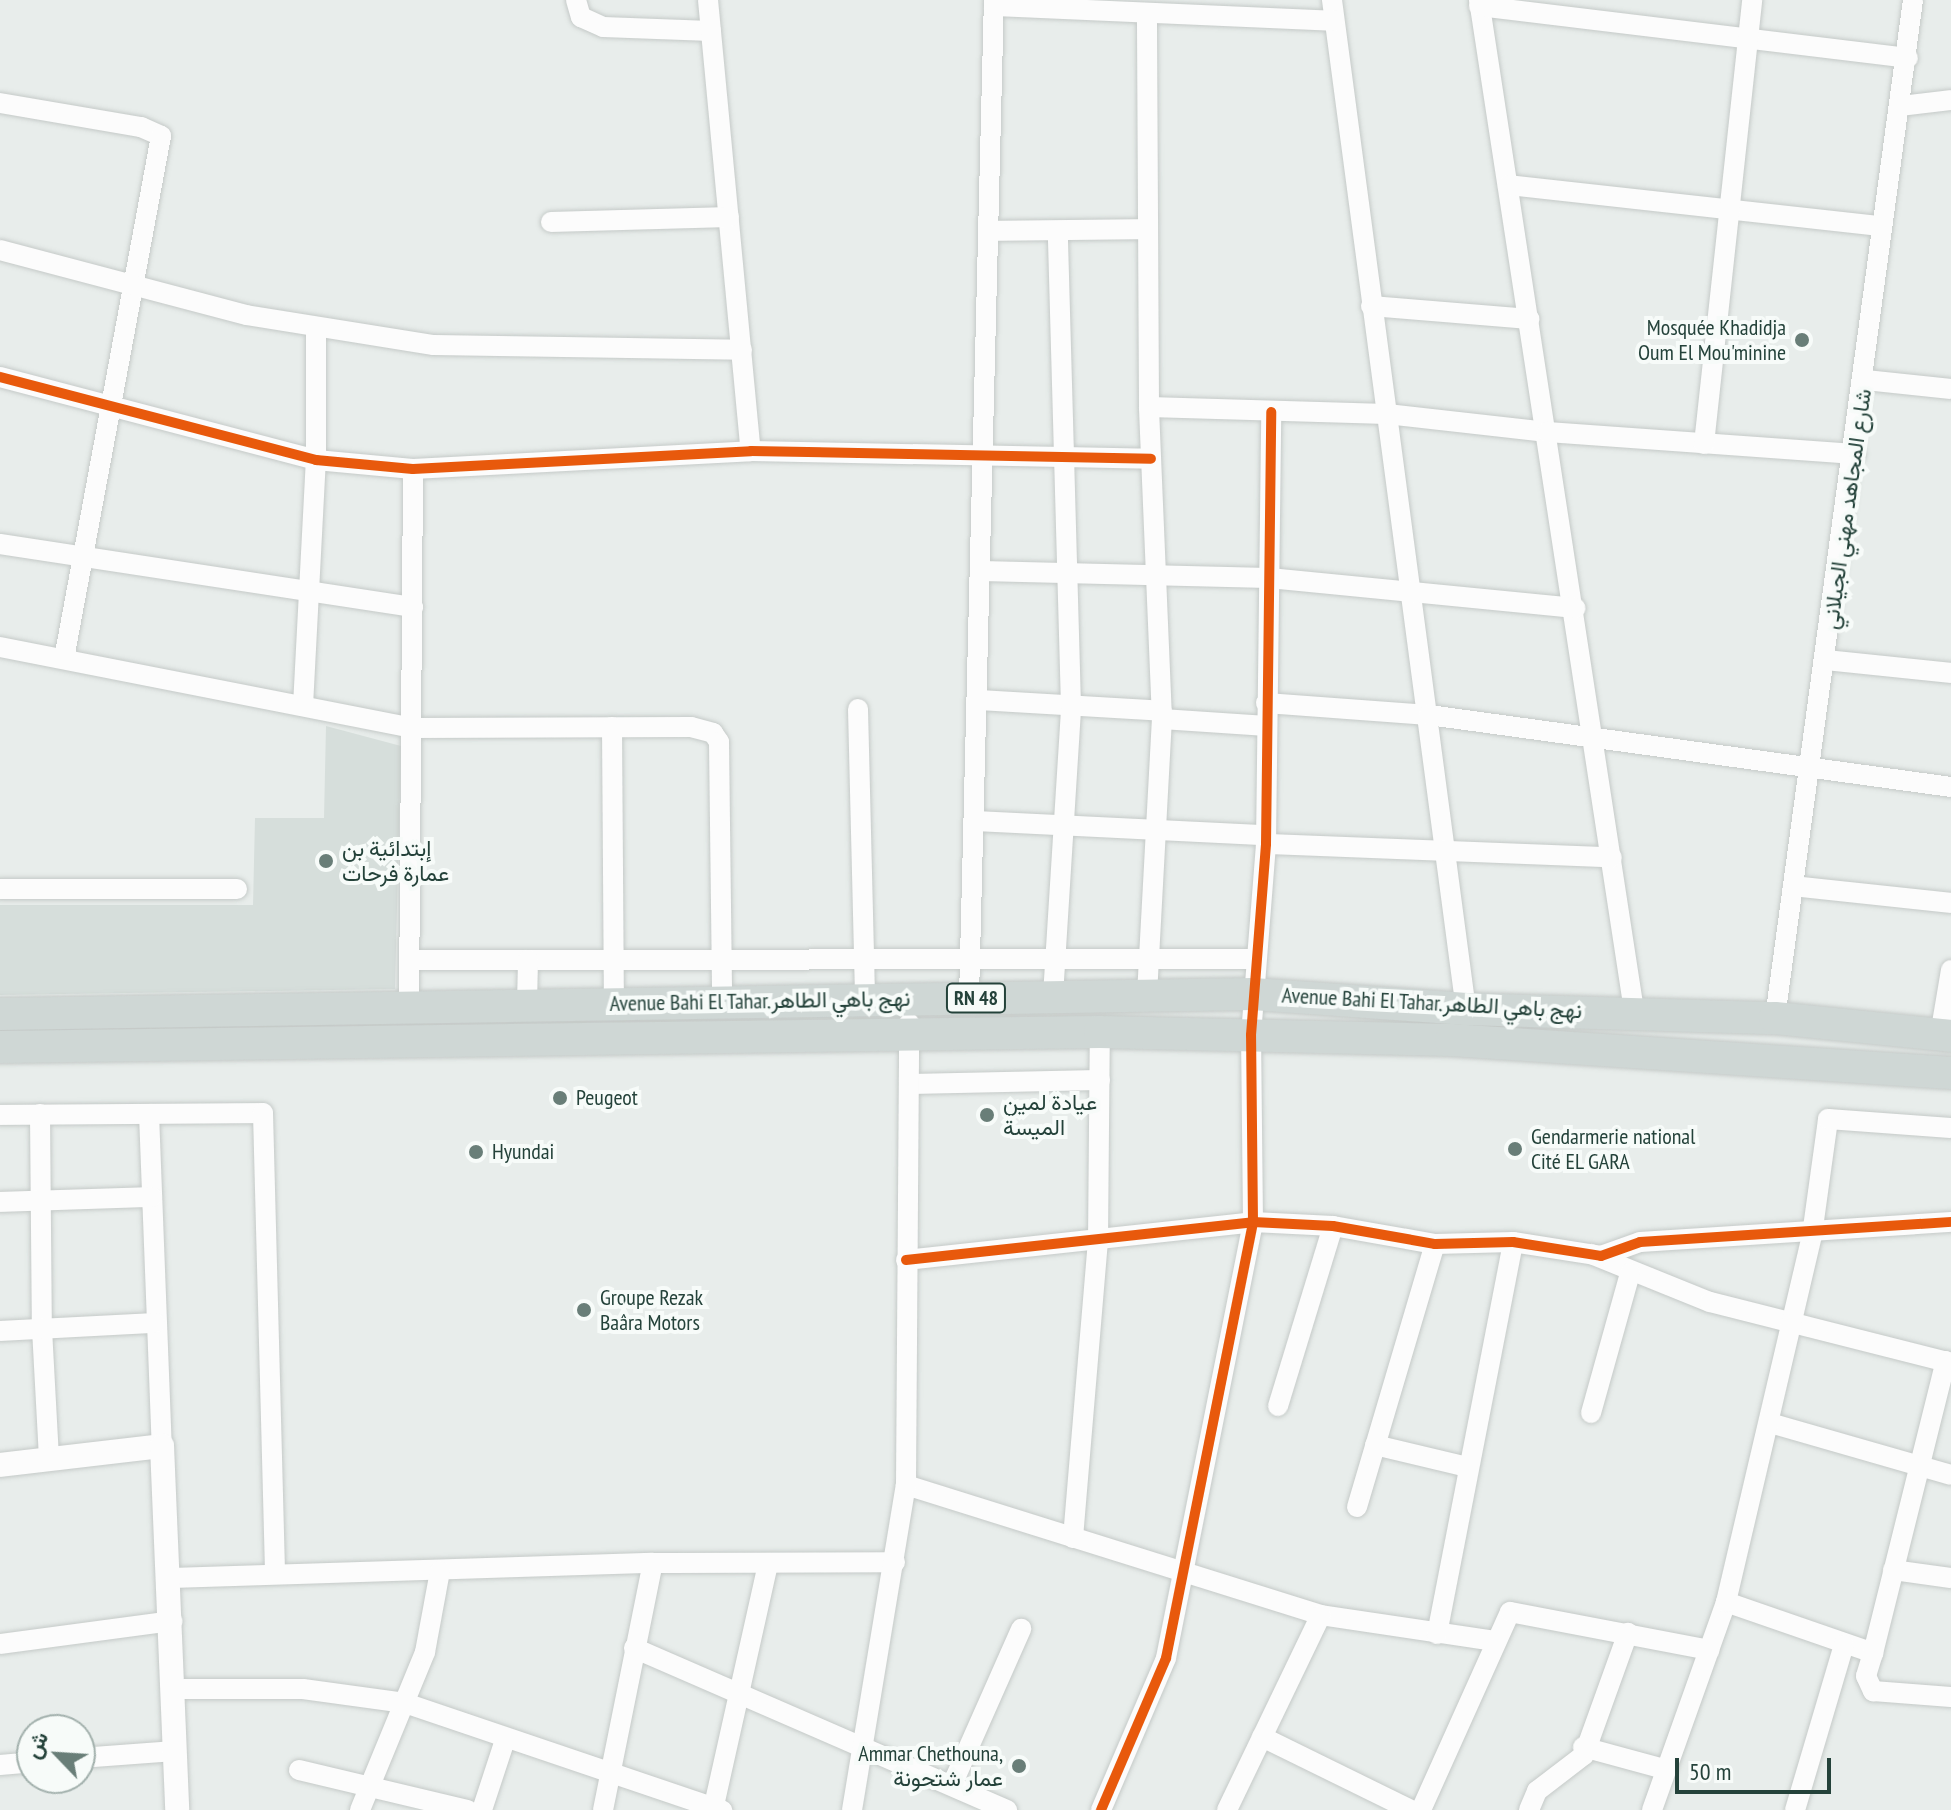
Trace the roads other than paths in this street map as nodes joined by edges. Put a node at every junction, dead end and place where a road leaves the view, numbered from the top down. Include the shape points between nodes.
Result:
1 (576, 0) edge
2 (708, 0) edge
3 (1752, 0) edge
4 (1913, 0) edge
5 (994, 3) edge
6 (1479, 3) edge
7 (1333, 10) edge
8 (1147, 13) junction
9 (711, 31) junction
10 (1746, 39) junction
11 (1908, 58) junction
12 (1951, 100) edge
13 (0, 103) edge
14 (1901, 106) junction
15 (1508, 185) junction
16 (1727, 209) junction
17 (729, 217) junction
18 (551, 222) dead end
19 (1882, 226) junction
20 (1148, 229) junction
21 (989, 231) junction
22 (1058, 232) junction
23 (0, 250) edge
24 (132, 288) junction
25 (1371, 306) junction
26 (1529, 319) junction
27 (316, 328) junction
28 (742, 350) junction
29 (0, 377) edge
30 (1866, 380) junction
31 (1951, 389) edge
32 (111, 406) junction
33 (1149, 407) junction
34 (1271, 412) junction
35 (1387, 414) junction
36 (1547, 432) junction
37 (1704, 444) junction
38 (751, 451) junction
39 (1855, 454) junction
40 (983, 455) junction
41 (1062, 458) junction
42 (1151, 459) junction
43 (316, 460) junction
44 (413, 469) junction
45 (0, 544) edge
46 (82, 560) junction
47 (981, 571) junction
48 (1066, 572) junction
49 (1156, 573) junction
50 (1269, 578) junction
51 (1413, 591) junction
52 (308, 592) junction
53 (413, 607) junction
54 (1576, 608) junction
55 (0, 647) edge
56 (64, 659) junction
57 (1826, 660) junction
58 (1951, 673) edge
59 (979, 700) junction
60 (1266, 703) junction
61 (303, 706) junction
62 (1071, 706) junction
63 (858, 709) dead end
64 (1162, 715) junction
65 (1429, 715) junction
66 (1267, 726) junction
67 (612, 727) junction
68 (412, 728) junction
69 (1596, 739) junction
70 (1809, 768) junction
71 (1951, 787) edge
72 (975, 821) junction
73 (1062, 824) junction
74 (1154, 831) junction
75 (1266, 839) junction
76 (1444, 851) junction
77 (1612, 857) junction
78 (1793, 886) junction
79 (0, 889) edge
80 (237, 889) dead end
81 (1951, 903) edge
82 (971, 957) junction
83 (864, 958) junction
84 (1055, 958) junction
85 (1148, 958) junction
86 (615, 959) junction
87 (723, 959) junction
88 (1256, 959) junction
89 (410, 960) junction
90 (528, 960) junction
91 (1951, 970) edge
92 (1253, 994) junction
93 (1147, 995) junction
94 (1053, 996) junction
95 (969, 998) junction
96 (910, 999) junction
97 (865, 1000) junction
98 (722, 1001) junction
99 (614, 1003) junction
100 (527, 1004) junction
101 (409, 1005) junction
102 (1466, 1009) junction
103 (1634, 1011) junction
104 (0, 1014) edge
105 (1775, 1018) junction
106 (1100, 1032) junction
107 (908, 1035) junction
108 (1251, 1035) junction
109 (1946, 1035) edge
110 (0, 1047) edge
111 (1951, 1073) edge
112 (1100, 1080) junction
113 (909, 1084) junction
114 (40, 1114) junction
115 (149, 1114) junction
116 (0, 1115) edge
117 (1951, 1128) edge
118 (152, 1197) junction
119 (40, 1201) junction
120 (0, 1202) edge
121 (1253, 1222) junction
122 (1951, 1222) edge
123 (1333, 1226) junction
124 (1812, 1235) junction
125 (1098, 1242) junction
126 (1513, 1242) junction
127 (1435, 1244) junction
128 (1587, 1252) junction
129 (906, 1260) junction
130 (1630, 1273) junction
131 (1793, 1320) junction
132 (155, 1323) junction
133 (42, 1329) junction
134 (0, 1331) edge
135 (1948, 1362) edge
136 (1278, 1406) dead end
137 (1591, 1413) dead end
138 (1770, 1423) junction
139 (1375, 1445) junction
140 (162, 1446) junction
141 (49, 1458) junction
142 (0, 1465) edge
143 (1918, 1466) junction
144 (1467, 1467) junction
145 (1951, 1475) edge
146 (906, 1485) junction
147 (1357, 1507) dead end
148 (1073, 1538) junction
149 (895, 1562) junction
150 (653, 1563) junction
151 (768, 1564) junction
152 (1893, 1570) junction
153 (440, 1571) junction
154 (275, 1572) junction
155 (1186, 1574) junction
156 (171, 1578) junction
157 (1951, 1578) edge
158 (1726, 1602) junction
159 (1321, 1615) junction
160 (172, 1621) junction
161 (1021, 1629) dead end
162 (1628, 1633) junction
163 (1437, 1634) junction
164 (1495, 1641) junction
165 (0, 1644) edge
166 (1844, 1645) junction
167 (634, 1648) junction
168 (1709, 1650) junction
169 (1873, 1653) junction
170 (172, 1689) junction
171 (740, 1690) junction
172 (1951, 1697) edge
173 (405, 1703) junction
174 (1262, 1737) junction
175 (505, 1740) junction
176 (865, 1746) junction
177 (1583, 1747) junction
178 (175, 1751) junction
179 (96, 1757) edge
180 (1664, 1769) junction
181 (299, 1770) dead end
182 (611, 1771) junction
183 (372, 1783) junction
184 (952, 1785) junction
185 (716, 1809) edge
186 (177, 1810) edge
187 (360, 1810) edge
188 (467, 1810) edge
189 (482, 1810) edge
190 (603, 1810) edge
191 (852, 1810) edge
192 (1007, 1810) edge
193 (1101, 1810) edge
194 (1227, 1810) edge
195 (1411, 1810) edge
196 (1421, 1810) edge
197 (1529, 1810) edge
198 (1652, 1810) edge
199 (1795, 1810) edge

1 - 9 street via 578,14 596,25
2 - 9 street
3 - 10 street
4 - 11 street, شارع المجاهد مهني الجيلاني
5 - 8 street
5 - 21 street
6 - 10 street
6 - 15 street
7 - 8 street
7 - 25 street
8 - 20 street
9 - 17 street
10 - 11 street
10 - 16 street
11 - 14 street, شارع المجاهد مهني الجيلاني
12 - 14 street
13 - 24 street via 141,127 161,136
14 - 19 street, شارع المجاهد مهني الجيلاني
15 - 16 street
15 - 26 street
16 - 19 street
16 - 37 street
17 - 18 street
17 - 28 street
19 - 30 street, شارع المجاهد مهني الجيلاني
20 - 22 street
20 - 33 street
21 - 22 street
21 - 40 street
22 - 41 street
23 - 24 street
24 - 27 street
24 - 32 street
25 - 26 street
25 - 35 street
26 - 36 street
27 - 28 street via 434,345
27 - 43 street
28 - 38 street
29 - 32 street
30 - 31 street
30 - 39 street, شارع المجاهد مهني الجيلاني
32 - 43 street
32 - 46 street
33 - 34 street
33 - 42 street
34 - 35 street
34 - 50 street
35 - 36 street
35 - 51 street
36 - 37 street
36 - 54 street
37 - 39 street
38 - 40 street
38 - 44 street
39 - 57 street, شارع المجاهد مهني الجيلاني
40 - 41 street
40 - 47 street
41 - 42 street
41 - 48 street
42 - 49 street
43 - 44 street
43 - 52 street
44 - 53 street
45 - 46 street
46 - 52 street
46 - 56 street
47 - 48 street
47 - 59 street
48 - 49 street
48 - 62 street
49 - 50 street
49 - 64 street
50 - 51 street
50 - 60 street
51 - 54 street
51 - 65 street
52 - 53 street
52 - 61 street
53 - 68 street
54 - 69 street
55 - 56 street
56 - 61 street
57 - 58 street
57 - 70 street, شارع المجاهد مهني الجيلاني
59 - 62 street
59 - 72 street
60 - 65 street
60 - 66 street
61 - 68 street
62 - 64 street
62 - 73 street
63 - 83 street
64 - 66 street
64 - 74 street
65 - 69 street
65 - 76 street
66 - 75 street
67 - 68 street
67 - 86 street
67 - 87 street via 691,727 718,737
68 - 89 street
69 - 70 street
69 - 77 street
70 - 71 street
70 - 78 street, شارع المجاهد مهني الجيلاني
72 - 73 street
72 - 82 street
73 - 74 street
73 - 84 street
74 - 75 street
74 - 85 street
75 - 76 street
75 - 88 street
76 - 77 street
76 - 102 street
77 - 103 street
78 - 81 street
78 - 105 street, شارع المجاهد مهني الجيلاني
79 - 80 street
82 - 83 street
82 - 84 street
82 - 95 street
83 - 87 street
83 - 97 street
84 - 85 street
84 - 94 street
85 - 88 street
85 - 93 street
86 - 87 street
86 - 90 street
86 - 99 street
87 - 98 street
88 - 92 street
89 - 90 street
89 - 101 street
90 - 100 street
91 - 109 street
92 - 93 main road, Avenue Bahi El Tahar,نهج باهي الطاهر / RN 48
92 - 102 main road, Avenue Bahi El Tahar,نهج باهي الطاهر / RN 48
92 - 108 street
93 - 94 main road, Avenue Bahi El Tahar,نهج باهي الطاهر / RN 48
94 - 95 main road, Avenue Bahi El Tahar,نهج باهي الطاهر / RN 48
95 - 96 main road, Avenue Bahi El Tahar,نهج باهي الطاهر / RN 48
96 - 97 main road, Avenue Bahi El Tahar,نهج باهي الطاهر / RN 48
96 - 107 street
97 - 98 main road, Avenue Bahi El Tahar,نهج باهي الطاهر / RN 48
98 - 99 main road, Avenue Bahi El Tahar,نهج باهي الطاهر / RN 48
99 - 100 main road, Avenue Bahi El Tahar,نهج باهي الطاهر / RN 48
100 - 101 main road, Avenue Bahi El Tahar,نهج باهي الطاهر / RN 48
101 - 104 main road, Avenue Bahi El Tahar,نهج باهي الطاهر / RN 48
102 - 103 main road, Avenue Bahi El Tahar,نهج باهي الطاهر / RN 48
103 - 105 main road, Avenue Bahi El Tahar,نهج باهي الطاهر / RN 48
105 - 109 main road, Avenue Bahi El Tahar,نهج باهي الطاهر / RN 48
106 - 107 main road, Avenue Bahi El Tahar,نهج باهي الطاهر / RN 48
106 - 108 main road, Avenue Bahi El Tahar,نهج باهي الطاهر / RN 48
106 - 112 street
107 - 110 main road, Avenue Bahi El Tahar,نهج باهي الطاهر / RN 48
107 - 113 street
108 - 111 main road, Avenue Bahi El Tahar,نهج باهي الطاهر / RN 48 via 1689,1052
108 - 121 street
112 - 113 street
112 - 125 street
113 - 129 street
114 - 115 street
114 - 116 street
114 - 119 street
115 - 118 street
115 - 154 street via 263,1113
117 - 124 street via 1828,1119
118 - 119 street
118 - 132 street
119 - 120 street
119 - 133 street
121 - 123 street
121 - 125 street
121 - 155 street
122 - 124 street
123 - 127 street
123 - 136 street
124 - 128 street via 1640,1242 1601,1256
124 - 131 street
125 - 129 street
125 - 148 street
126 - 127 street
126 - 128 street
126 - 144 street
127 - 139 street
128 - 130 street
129 - 146 street
130 - 131 street via 1710,1302
130 - 137 street
131 - 135 street
131 - 138 street
132 - 133 street
132 - 140 street
133 - 134 street
133 - 141 street
135 - 143 street
138 - 143 street
138 - 158 street
139 - 144 street
139 - 147 street
140 - 141 street
140 - 156 street
141 - 142 street
143 - 145 street
143 - 152 street
144 - 163 street
146 - 148 street
146 - 149 street
148 - 155 street
149 - 151 street
149 - 176 street
150 - 151 street
150 - 153 street
150 - 167 street
151 - 171 street
152 - 157 street
152 - 169 street
153 - 154 street
153 - 173 street via 431,1630
154 - 156 street
155 - 159 street
155 - 193 street via 1166,1658
156 - 160 street
158 - 166 street
158 - 168 street
159 - 163 street
159 - 174 street
160 - 165 street
160 - 170 street
161 - 184 street
162 - 164 street via 1513,1611
162 - 168 street
162 - 177 street
163 - 164 street
164 - 196 street
166 - 169 street
166 - 199 street
167 - 171 street
167 - 182 street
168 - 180 street
169 - 172 street via 1866,1676 1873,1691
170 - 173 street via 303,1689
170 - 178 street
171 - 176 street
171 - 185 street
173 - 175 street
173 - 183 street
174 - 194 street
174 - 195 street
175 - 182 street
175 - 189 street
176 - 184 street
176 - 191 street
177 - 180 street
177 - 197 street via 1584,1755 1537,1791
178 - 179 street
178 - 186 street
180 - 198 street
181 - 183 street
182 - 185 street
182 - 190 street
183 - 187 street
183 - 188 street
184 - 192 street

